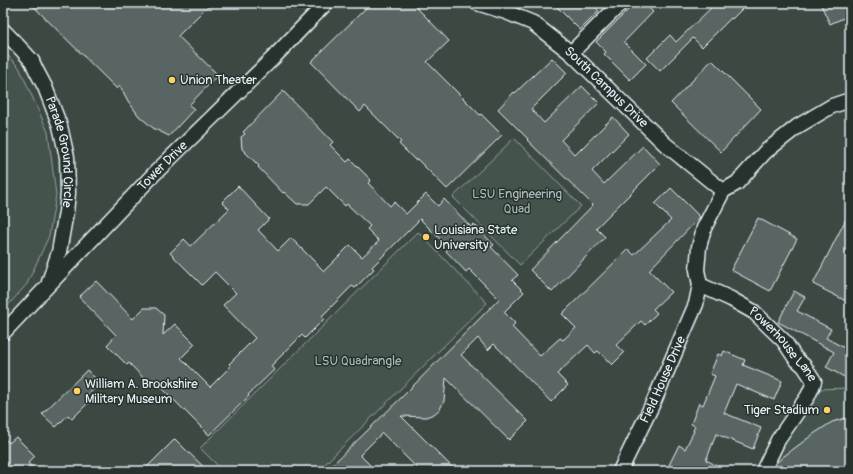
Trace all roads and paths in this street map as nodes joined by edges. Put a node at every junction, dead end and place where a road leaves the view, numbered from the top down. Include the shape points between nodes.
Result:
1 (326, 3) edge
2 (477, 3) edge
3 (621, 3) edge
4 (3, 30) edge
5 (571, 53) junction
6 (850, 100) edge
7 (723, 191) junction
8 (700, 285) junction
9 (47, 288) junction
10 (3, 333) edge
11 (620, 471) edge
12 (763, 471) edge

1 - 9 street, Tower Drive via 154,174
2 - 5 street, South Campus Drive via 533,23
3 - 5 street
4 - 9 street, Parade Ground Circle via 32,61 60,126 67,157 66,212 59,252
5 - 7 street, South Campus Drive via 665,144
6 - 7 street via 832,106 798,126 765,152 737,183
7 - 8 street via 704,228 699,247 697,270
8 - 11 street, Field House Drive via 694,308 654,401
8 - 12 street, Powerhouse Lane via 731,298 754,312 784,342 814,381 808,396 778,440
9 - 10 street, Tower Drive

